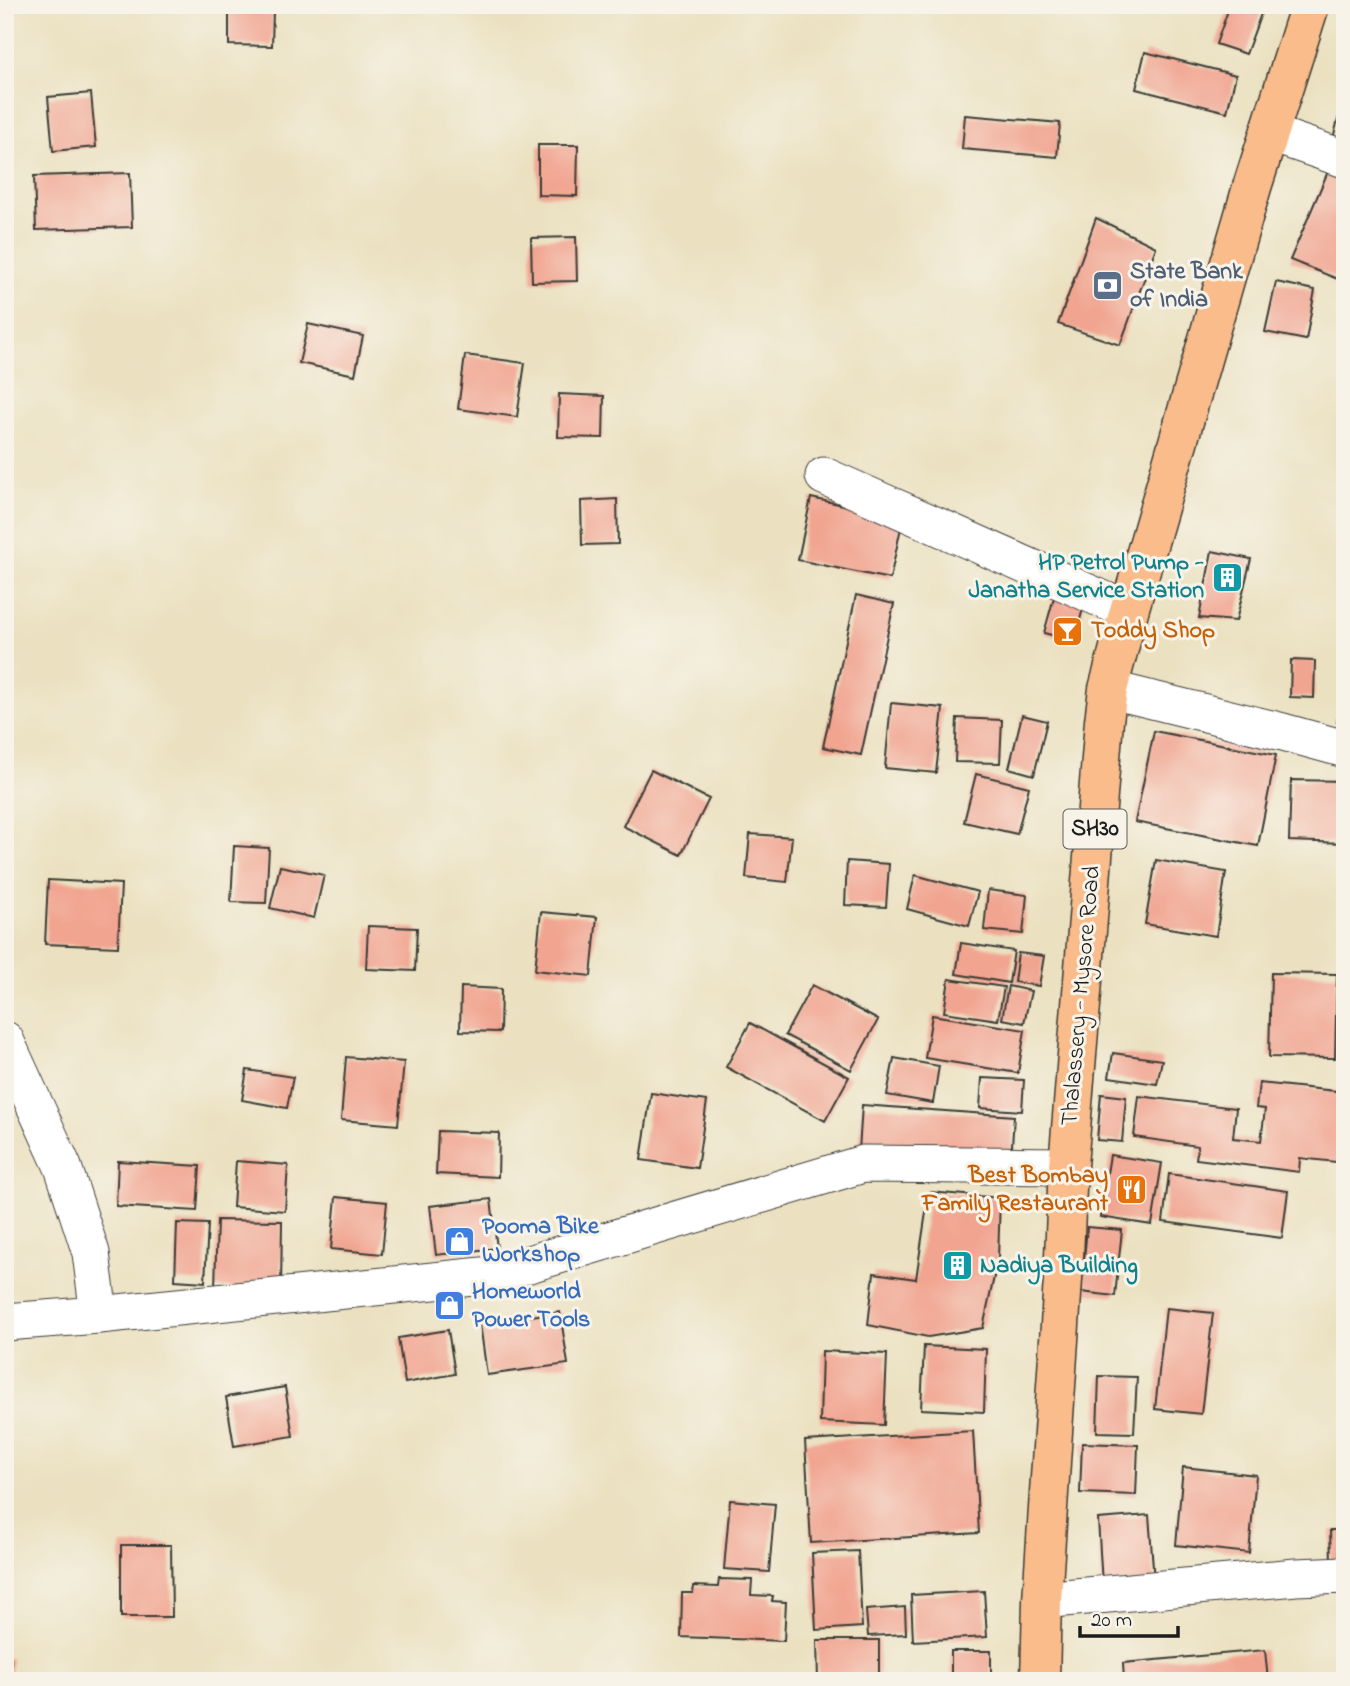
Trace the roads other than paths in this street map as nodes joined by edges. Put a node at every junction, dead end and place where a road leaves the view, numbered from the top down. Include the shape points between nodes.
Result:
1 (1310, 5) edge
2 (1269, 133) junction
3 (1345, 159) edge
4 (824, 476) dead end
5 (1129, 611) junction
6 (1108, 689) junction
7 (1345, 749) edge
8 (5, 1041) edge
9 (1068, 1166) junction
10 (99, 1315) junction
11 (5, 1322) edge
12 (1345, 1575) edge
13 (1042, 1600) junction
14 (1040, 1681) edge

1 - 2 main road, Thalassery - Mysore Road / SH30
2 - 3 street
2 - 5 main road, Thalassery - Mysore Road / SH30
4 - 5 street
5 - 6 main road, Thalassery - Mysore Road / SH30
6 - 7 street
6 - 9 main road, Thalassery - Mysore Road / SH30
8 - 10 street via 63,1167 92,1253
9 - 10 street via 863,1164 492,1275
9 - 13 main road, Thalassery - Mysore Road / SH30
10 - 11 street
12 - 13 street
13 - 14 main road, Thalassery - Mysore Road / SH30

